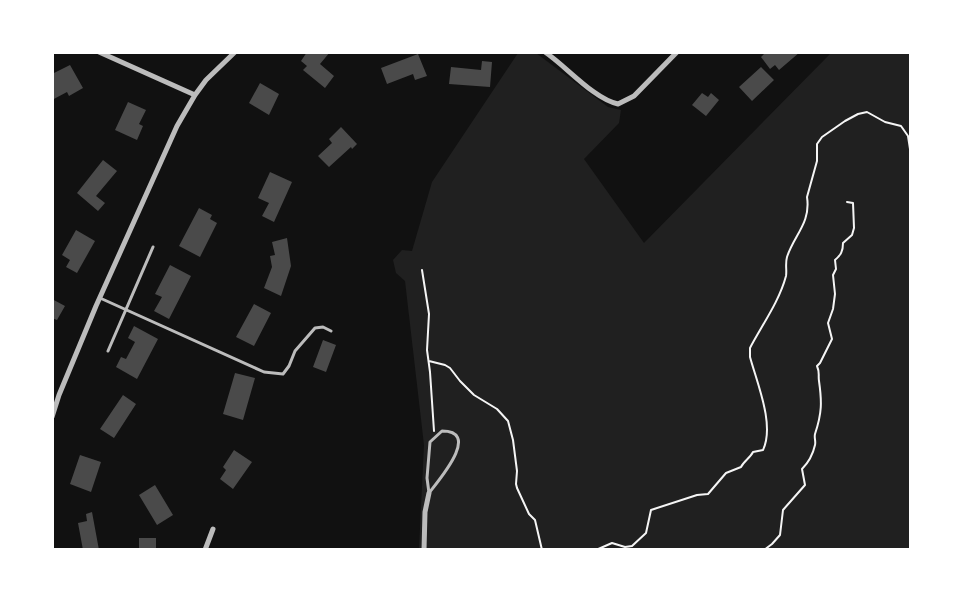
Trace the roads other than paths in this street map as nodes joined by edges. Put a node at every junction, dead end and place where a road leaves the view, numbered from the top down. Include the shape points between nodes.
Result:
1 (99, 52) edge
2 (545, 52) edge
3 (677, 52) edge
4 (235, 53) edge
5 (195, 95) junction
6 (153, 247) dead end
7 (100, 298) junction
8 (126, 311) junction
9 (331, 331) dead end
10 (108, 351) dead end
11 (52, 417) edge
12 (429, 493) junction
13 (213, 529) dead end
14 (205, 550) edge
15 (424, 550) edge

1 - 5 street
2 - 3 street via 601,98 618,104 634,96
4 - 5 street via 218,67
5 - 7 street via 177,126
6 - 8 lane
7 - 8 lane
7 - 11 street
8 - 9 lane via 264,372 283,374 295,351 315,328
8 - 10 lane
12 - 12 lane via 459,448 455,434 448,431 442,431 430,442
12 - 15 street
13 - 14 street

